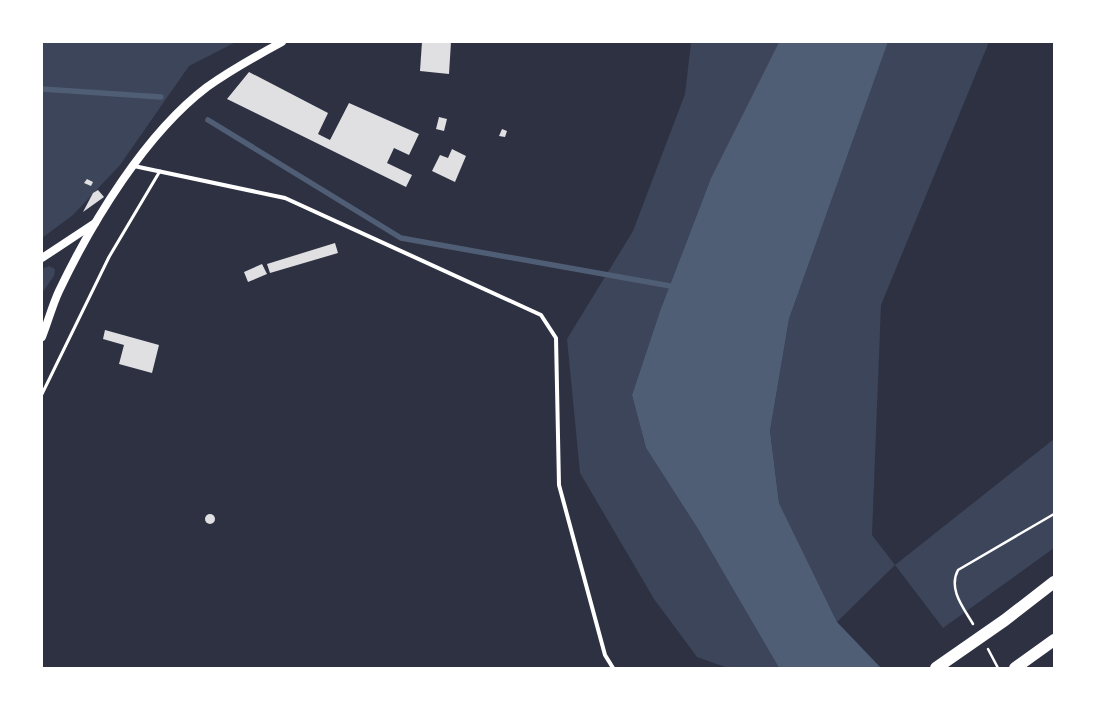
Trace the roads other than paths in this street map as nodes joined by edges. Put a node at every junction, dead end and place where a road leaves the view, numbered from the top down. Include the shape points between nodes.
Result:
1 (282, 42) edge
2 (133, 166) junction
3 (161, 171) junction
4 (96, 223) junction
5 (42, 258) edge
6 (42, 337) edge
7 (42, 394) edge
8 (1054, 582) edge
9 (1054, 640) edge
10 (613, 668) edge
11 (936, 668) edge
12 (1016, 668) edge

1 - 2 main road via 242,63 206,88 168,122
2 - 3 street
2 - 4 main road
3 - 7 lane via 110,257
3 - 10 street via 285,198 541,315 556,338 559,485 605,655
4 - 5 main road
4 - 6 main road via 58,292
8 - 11 highway
9 - 12 highway

